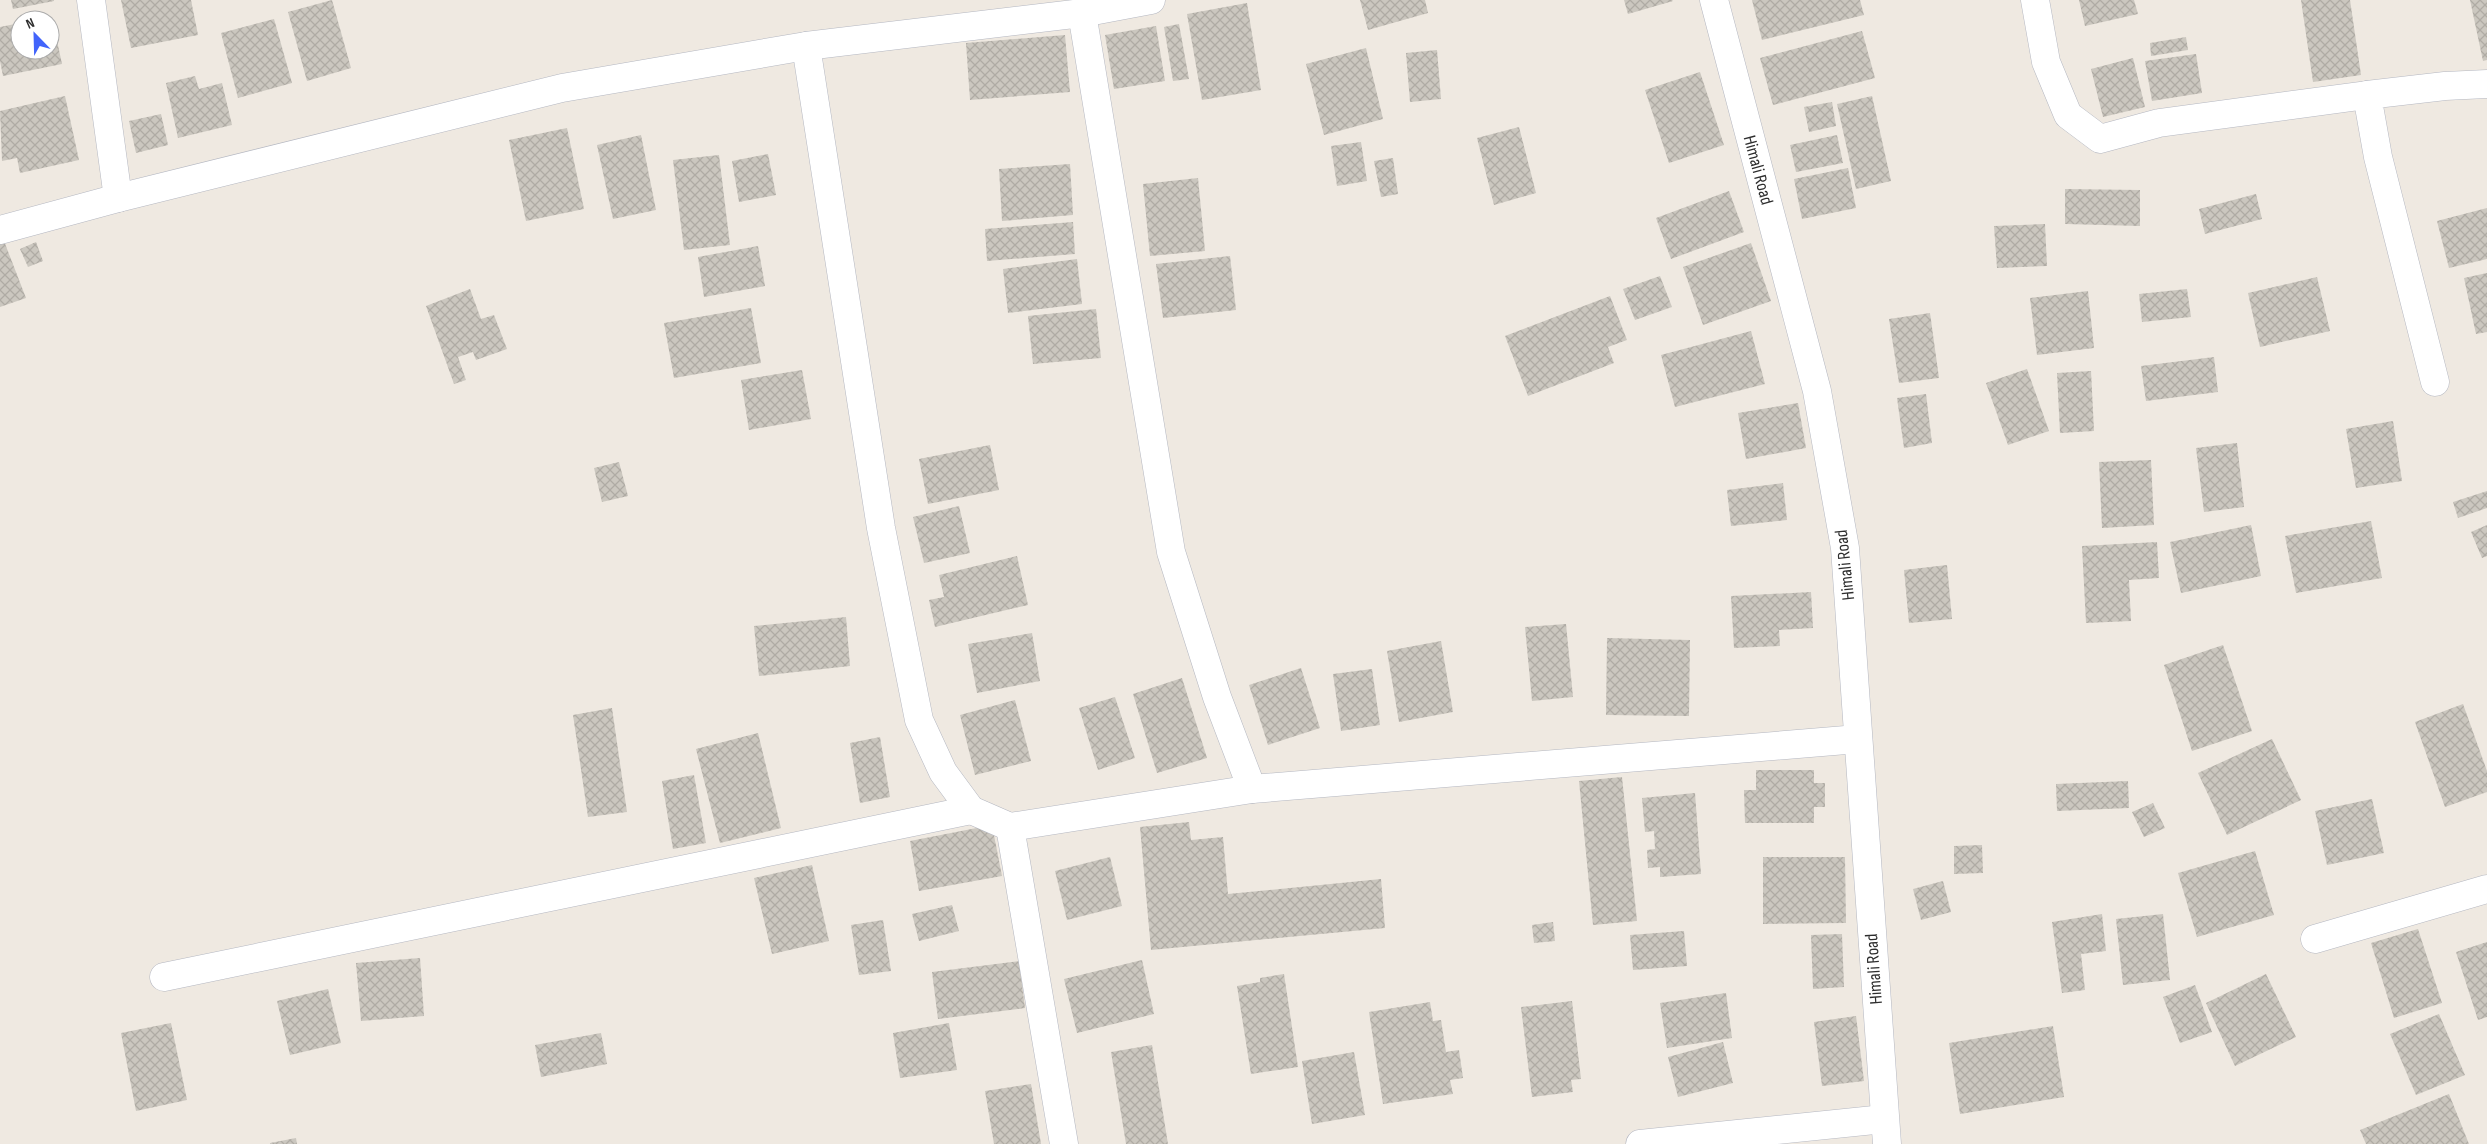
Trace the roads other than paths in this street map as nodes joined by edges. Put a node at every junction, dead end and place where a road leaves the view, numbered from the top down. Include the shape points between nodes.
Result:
1 (91, 0) edge
2 (1151, 0) edge
3 (1714, 0) edge
4 (2036, 0) edge
5 (1082, 12) junction
6 (806, 46) junction
7 (2487, 84) edge
8 (2368, 95) junction
9 (118, 198) junction
10 (0, 230) edge
11 (2435, 382) dead end
12 (1858, 739) junction
13 (1252, 789) junction
14 (971, 810) junction
15 (1010, 827) junction
16 (2487, 890) edge
17 (2315, 939) dead end
18 (164, 977) dead end
19 (1886, 1131) edge
20 (1064, 1144) edge
21 (1640, 1144) edge

1 - 9 street
2 - 5 street
3 - 12 street, Himali Road via 1817,391 1845,548
4 - 8 street via 2046,62 2068,115 2100,139 2159,123
5 - 6 street
5 - 13 street via 1172,552 1217,697
6 - 9 street via 562,88
6 - 14 street via 881,528 919,720 943,772
7 - 8 street
8 - 11 street via 2378,157
9 - 10 street
12 - 13 street
12 - 19 street, Himali Road
13 - 15 street
14 - 15 street
14 - 18 street
15 - 20 street
16 - 17 street
19 - 21 street

